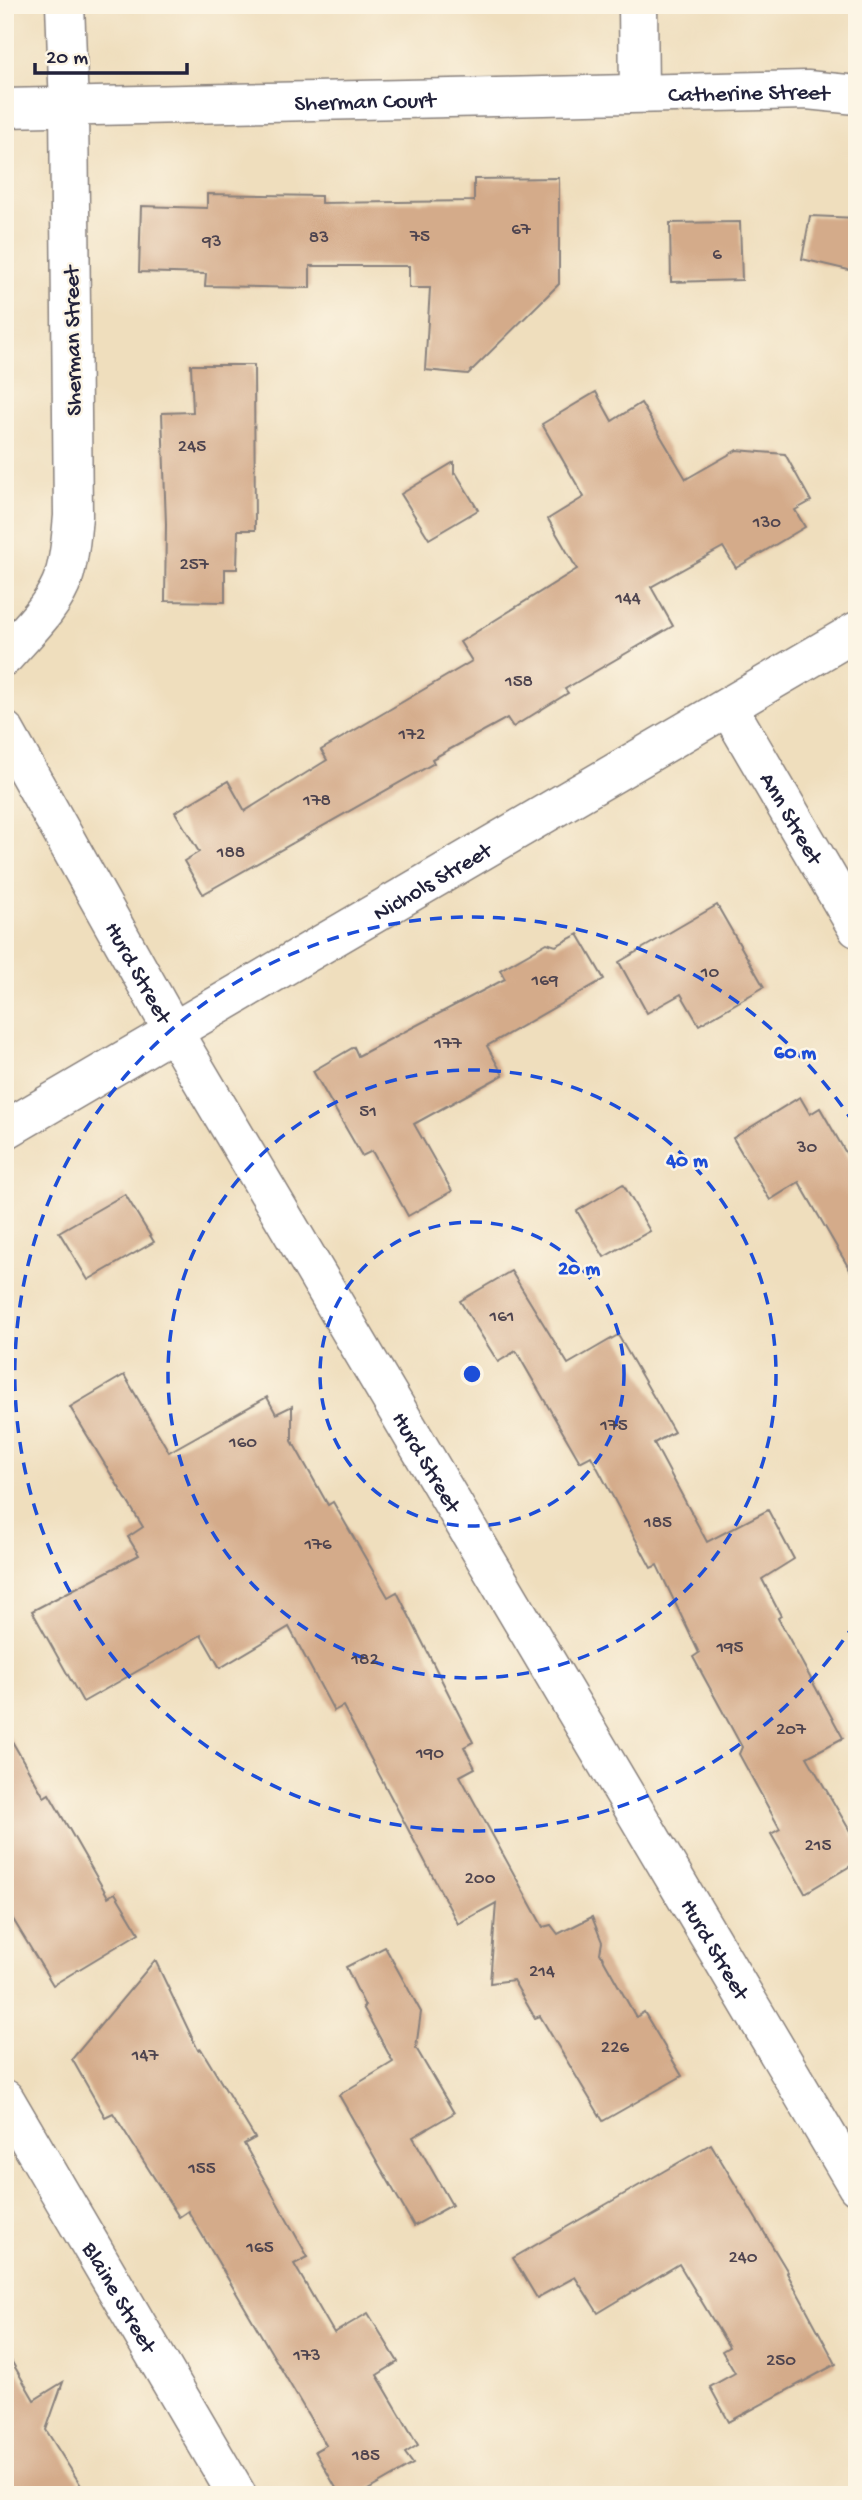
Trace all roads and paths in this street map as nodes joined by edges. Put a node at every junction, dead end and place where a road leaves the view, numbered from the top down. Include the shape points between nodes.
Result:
1 (65, 5) edge
2 (638, 5) edge
3 (639, 93) junction
4 (857, 94) edge
5 (69, 106) junction
6 (5, 108) edge
7 (857, 631) edge
8 (5, 656) edge
9 (728, 707) junction
10 (5, 731) edge
11 (857, 928) edge
12 (174, 1033) junction
13 (5, 1130) edge
14 (5, 2099) edge
15 (857, 2186) edge
16 (237, 2495) edge

1 - 5 street, Sherman Street
2 - 3 street
3 - 4 street, Catherine Street via 807,90
3 - 5 street, Sherman Court
5 - 6 street, Sherman Court
5 - 8 street, Sherman Street via 70,546 64,577 51,602
7 - 9 street, Nichols Street
9 - 11 street, Ann Street
9 - 12 street, Nichols Street
10 - 12 street, Hurd Street
12 - 13 street, Nichols Street
12 - 15 street, Hurd Street
14 - 16 street, Blaine Street

